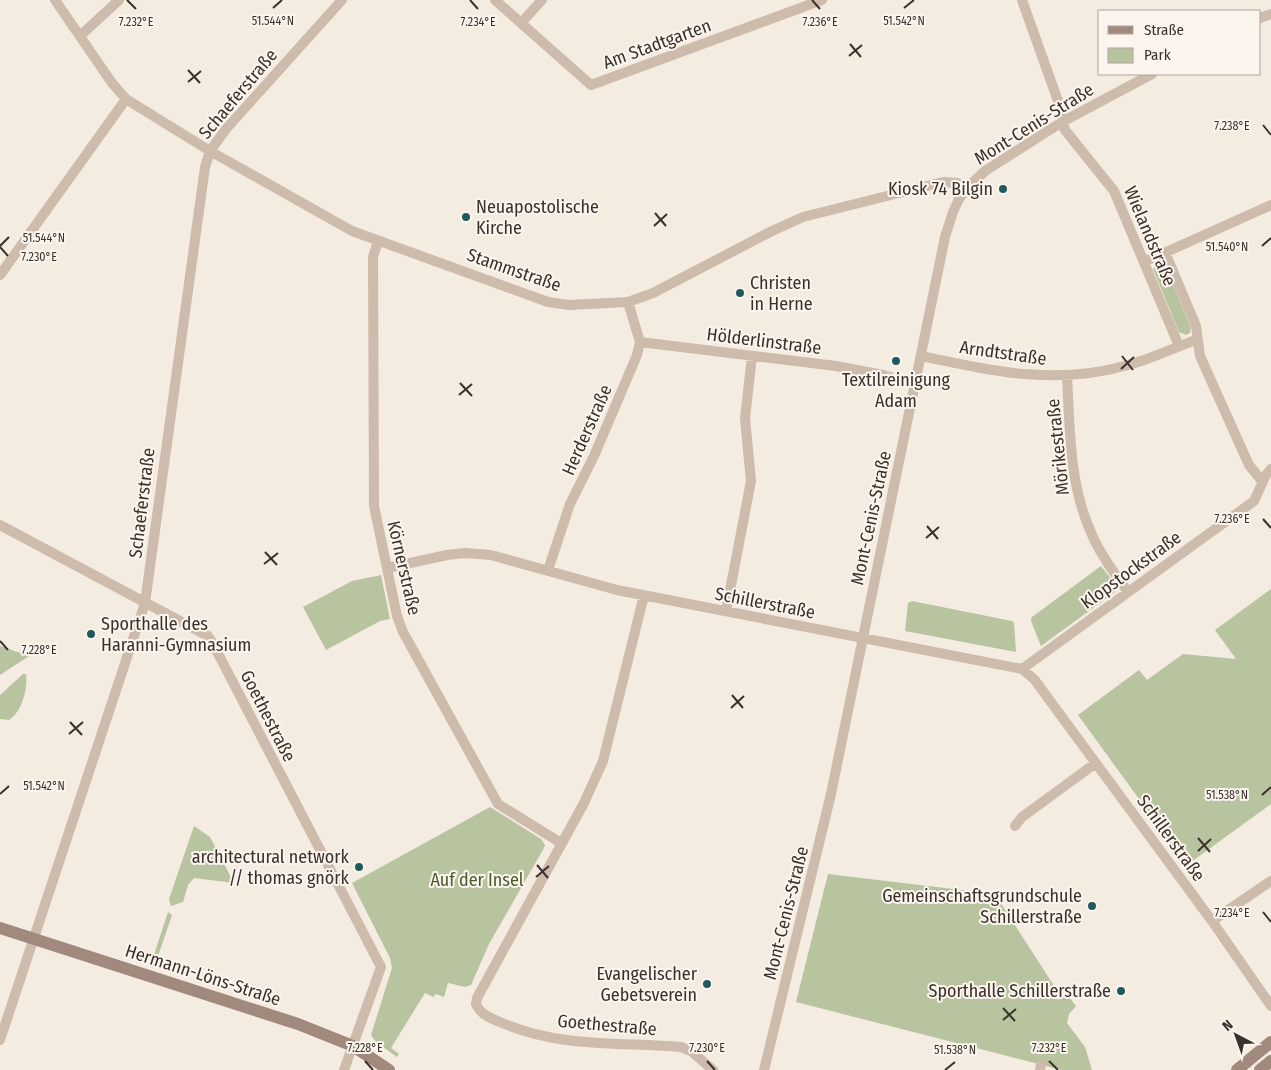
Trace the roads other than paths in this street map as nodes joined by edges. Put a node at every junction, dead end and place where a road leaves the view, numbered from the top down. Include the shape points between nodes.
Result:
1 (55, 0) edge
2 (119, 0) edge
3 (342, 0) edge
4 (495, 0) edge
5 (542, 0) edge
6 (822, 0) edge
7 (1022, 0) edge
8 (521, 23) junction
9 (80, 36) junction
10 (1150, 75) edge
11 (126, 99) junction
12 (1062, 122) junction
13 (210, 151) junction
14 (967, 188) junction
15 (1271, 205) edge
16 (378, 241) junction
17 (1165, 252) junction
18 (1144, 262) junction
19 (0, 275) edge
20 (628, 302) junction
21 (1196, 340) junction
22 (640, 342) junction
23 (1179, 346) junction
24 (752, 356) junction
25 (921, 356) junction
26 (883, 375) tunnel mouth
27 (1067, 376) junction
28 (900, 379) tunnel mouth
29 (916, 382) junction
30 (1271, 470) edge
31 (1262, 481) junction
32 (0, 525) edge
33 (386, 568) junction
34 (548, 570) junction
35 (1128, 592) junction
36 (644, 595) junction
37 (145, 603) junction
38 (726, 611) junction
39 (863, 639) junction
40 (1022, 669) junction
41 (1096, 763) junction
42 (1015, 826) dead end
43 (561, 843) junction
44 (1271, 881) edge
45 (1212, 921) junction
46 (0, 928) edge
47 (34, 939) junction
48 (1271, 1006) edge
49 (0, 1040) edge
50 (1271, 1042) edge
51 (353, 1046) junction
52 (1271, 1061) edge
53 (344, 1070) edge
54 (389, 1070) edge
55 (713, 1070) edge
56 (764, 1070) edge
57 (1237, 1070) edge
58 (1260, 1070) edge

1 - 9 street, Stammstraße
2 - 9 street
3 - 13 street, Schaeferstraße
4 - 8 street, Am Stadtgarten
5 - 8 street
6 - 8 street, Am Stadtgarten via 591,85
7 - 12 street via 1058,100
9 - 11 street, Stammstraße
10 - 12 street, Mont-Cenis-Straße
11 - 13 street, Stammstraße
11 - 19 street
12 - 14 street, Mont-Cenis-Straße via 985,171
12 - 18 street, Wielandstraße via 1069,137 1104,175 1114,191
13 - 16 street, Stammstraße via 352,231
13 - 37 street, Schaeferstraße via 205,167
14 - 20 street, Stammstraße via 943,182 819,211 772,231 653,293
14 - 25 street, Mont-Cenis-Straße via 948,225
15 - 17 street
16 - 20 street, Stammstraße via 548,302 569,306
16 - 33 street, Körnerstraße via 373,257 374,506
17 - 18 street
17 - 21 street, Wielandstraße via 1196,326
18 - 23 street, Wielandstraße
20 - 22 street
21 - 23 street, Arndtstraße
21 - 31 street, Wielandstraße via 1200,356 1249,465
22 - 24 street, Hölderlinstraße
22 - 34 street, Herderstraße via 618,403 570,504
23 - 27 street, Arndtstraße via 1127,366
24 - 26 street, Hölderlinstraße
24 - 38 street via 745,418 751,481
25 - 27 street, Arndtstraße via 1003,373
25 - 29 street, Mont-Cenis-Straße
27 - 35 street, Mörikestraße via 1072,463 1080,502 1100,550
28 - 29 street
29 - 39 street, Mont-Cenis-Straße
30 - 31 street, Klopstockstraße
31 - 35 street, Klopstockstraße via 1254,501
32 - 37 street, Goethestraße
33 - 34 street, Schillerstraße via 465,553 514,559
33 - 43 street, Körnerstraße via 403,632 494,799
34 - 36 street, Schillerstraße via 587,583
35 - 40 street, Klopstockstraße
36 - 38 street, Schillerstraße
36 - 43 street via 603,760
37 - 47 street, Schaeferstraße
37 - 51 street, Goethestraße via 208,636 381,967
38 - 39 street, Schillerstraße
39 - 40 street, Schillerstraße
39 - 56 street, Mont-Cenis-Straße via 828,810
40 - 41 street, Schillerstraße via 1034,679
41 - 42 street via 1022,817
41 - 45 street, Schillerstraße
43 - 55 street, Goethestraße via 477,998 478,1008 487,1016 526,1032 592,1044 681,1047 691,1051
44 - 45 street
45 - 48 street, Schillerstraße
46 - 47 street, Hermann-Löns-Straße
47 - 49 street, Schaeferstraße
47 - 51 street, Hermann-Löns-Straße via 298,1024
50 - 57 street
51 - 53 street
51 - 54 street, Hermann-Löns-Straße
52 - 58 street

